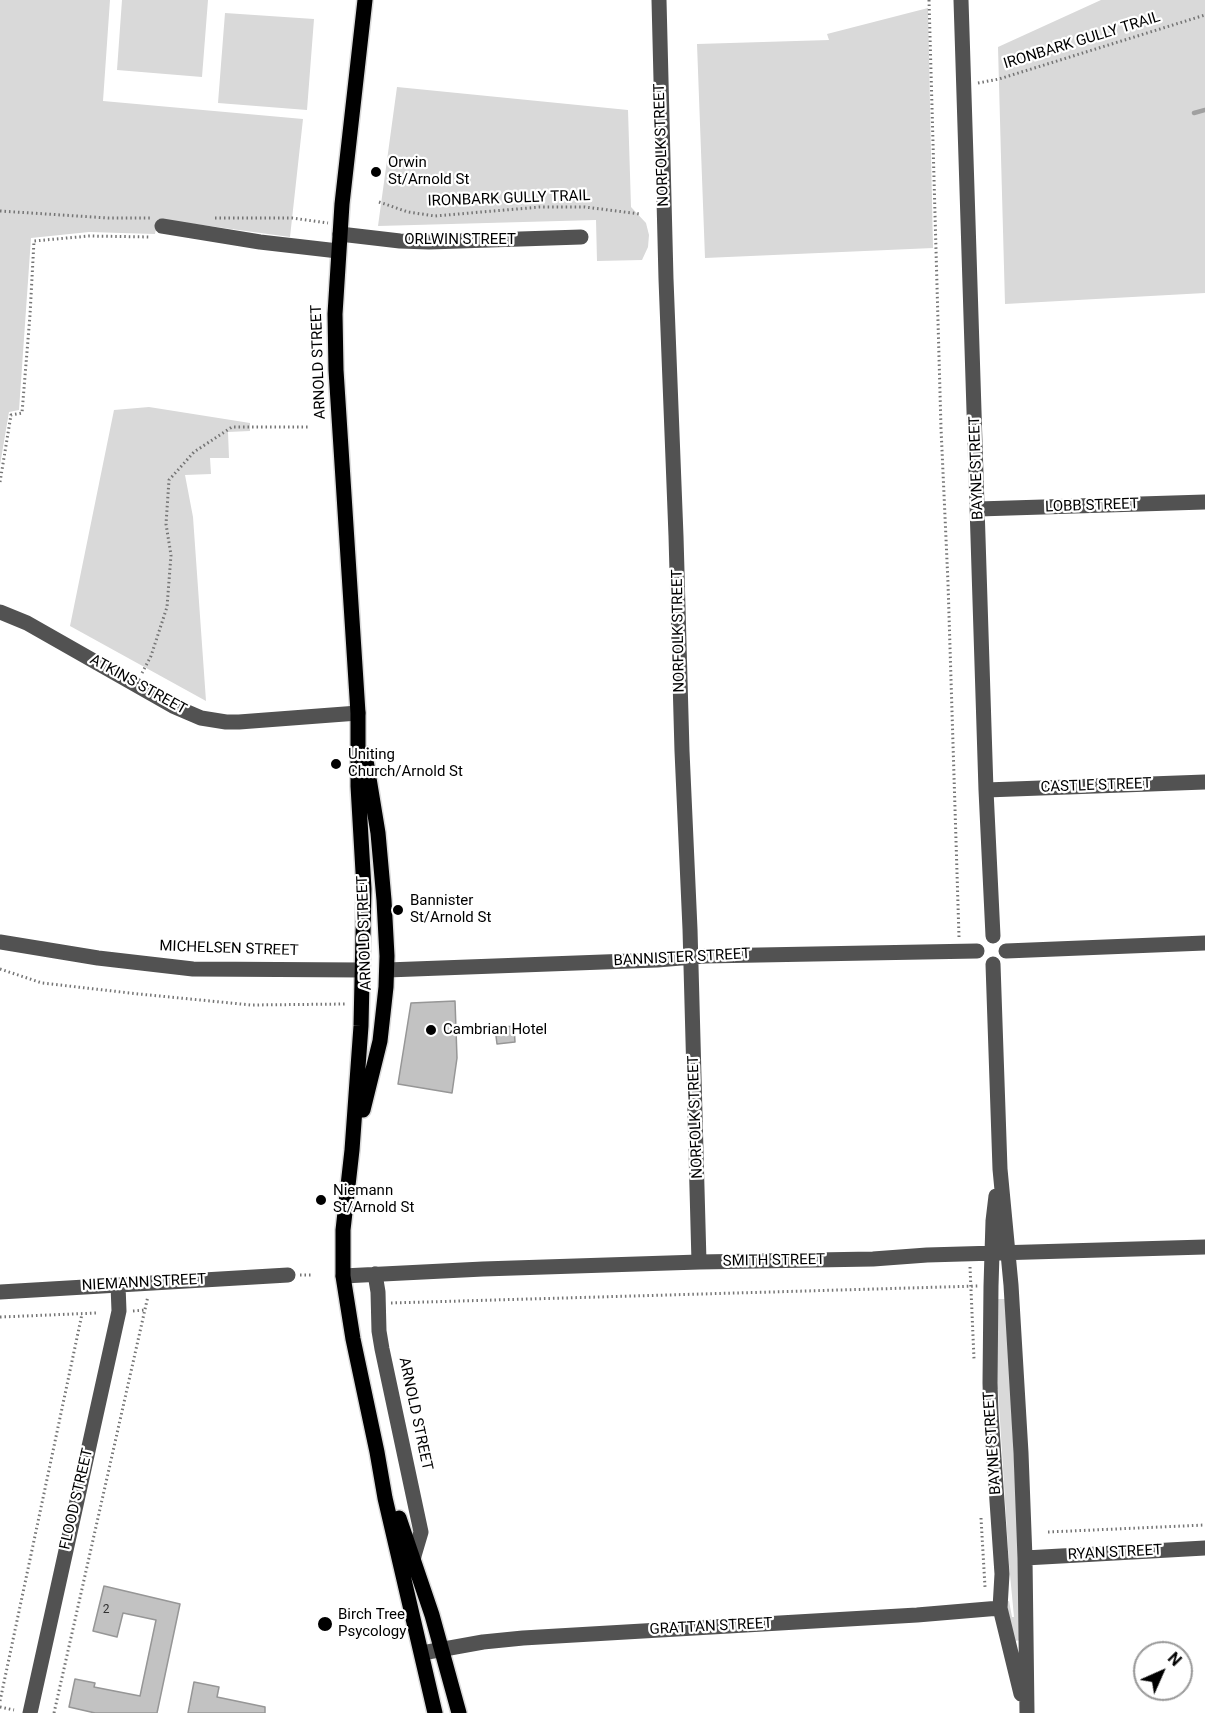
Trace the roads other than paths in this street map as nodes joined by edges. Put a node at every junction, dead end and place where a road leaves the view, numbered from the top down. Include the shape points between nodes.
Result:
1 (658, 0) edge
2 (961, 0) edge
3 (366, 4) edge
4 (158, 231) road end
5 (340, 234) junction
6 (581, 237) dead end
7 (338, 251) junction
8 (1205, 502) edge
9 (978, 509) junction
10 (0, 612) edge
11 (358, 713) junction
12 (1205, 782) edge
13 (986, 790) junction
14 (993, 936) junction
15 (0, 942) edge
16 (1205, 943) edge
17 (977, 951) junction
18 (1006, 951) junction
19 (691, 957) junction
20 (993, 964) junction
21 (387, 969) junction
22 (363, 970) junction
23 (352, 1150) junction
24 (1205, 1247) edge
25 (1000, 1253) junction
26 (699, 1262) junction
27 (375, 1274) junction
28 (288, 1275) dead end
29 (343, 1276) junction
30 (118, 1285) junction
31 (0, 1292) edge
32 (377, 1452) junction
33 (1205, 1548) edge
34 (1025, 1558) junction
35 (413, 1559) junction
36 (1000, 1608) junction
37 (442, 1649) junction
38 (422, 1653) junction
39 (30, 1713) edge
40 (435, 1713) edge
41 (459, 1713) edge
42 (1026, 1713) edge

1 - 19 street, NORFOLK STREET
2 - 9 street, BAYNE STREET
3 - 5 main road, ARNOLD STREET
4 - 7 street
5 - 6 street, ORLWIN STREET via 440,242
5 - 7 main road, ARNOLD STREET
7 - 11 main road, ARNOLD STREET via 335,360
8 - 9 street, LOBB STREET
9 - 13 street, BAYNE STREET
10 - 11 street, ATKINS STREET via 27,623 187,713 239,722
11 - 21 main road, ARNOLD STREET via 378,832
11 - 22 main road, ARNOLD STREET
12 - 13 street, CASTLE STREET
13 - 14 street, BAYNE STREET
14 - 17 street via 980,941
14 - 18 street via 1002,940
15 - 22 street, MICHELSEN STREET via 193,969
16 - 18 street
17 - 19 street, BANNISTER STREET
17 - 20 street via 983,961
18 - 20 street via 1001,962
19 - 21 street, BANNISTER STREET
19 - 26 street, NORFOLK STREET
20 - 25 street, BAYNE STREET via 1000,1169 993,1221
21 - 22 main road, MICHELSEN STREET
21 - 23 main road, ARNOLD STREET via 376,1058
22 - 23 main road, ARNOLD STREET
23 - 29 main road, ARNOLD STREET via 343,1230
24 - 25 street, SMITH STREET
25 - 26 street, SMITH STREET
25 - 34 street, BAYNE STREET via 1015,1341
25 - 36 street, BAYNE STREET via 990,1383 1002,1574
26 - 27 street, SMITH STREET
27 - 29 street, SMITH STREET
27 - 35 street, ARNOLD STREET via 382,1349 420,1525 421,1538
28 - 30 street, NIEMANN STREET
29 - 32 main road, ARNOLD STREET
30 - 31 street, NIEMANN STREET
30 - 39 street, FLOOD STREET via 119,1311
32 - 35 main road, ARNOLD STREET
32 - 38 main road, ARNOLD STREET
33 - 34 street, RYAN STREET
34 - 42 street, BAYNE STREET
35 - 37 main road, ARNOLD STREET
36 - 37 street, GRATTAN STREET via 523,1638
36 - 42 street, BAYNE STREET
37 - 38 street, GRATTAN STREET
37 - 41 main road, ARNOLD STREET
38 - 40 main road, ARNOLD STREET

